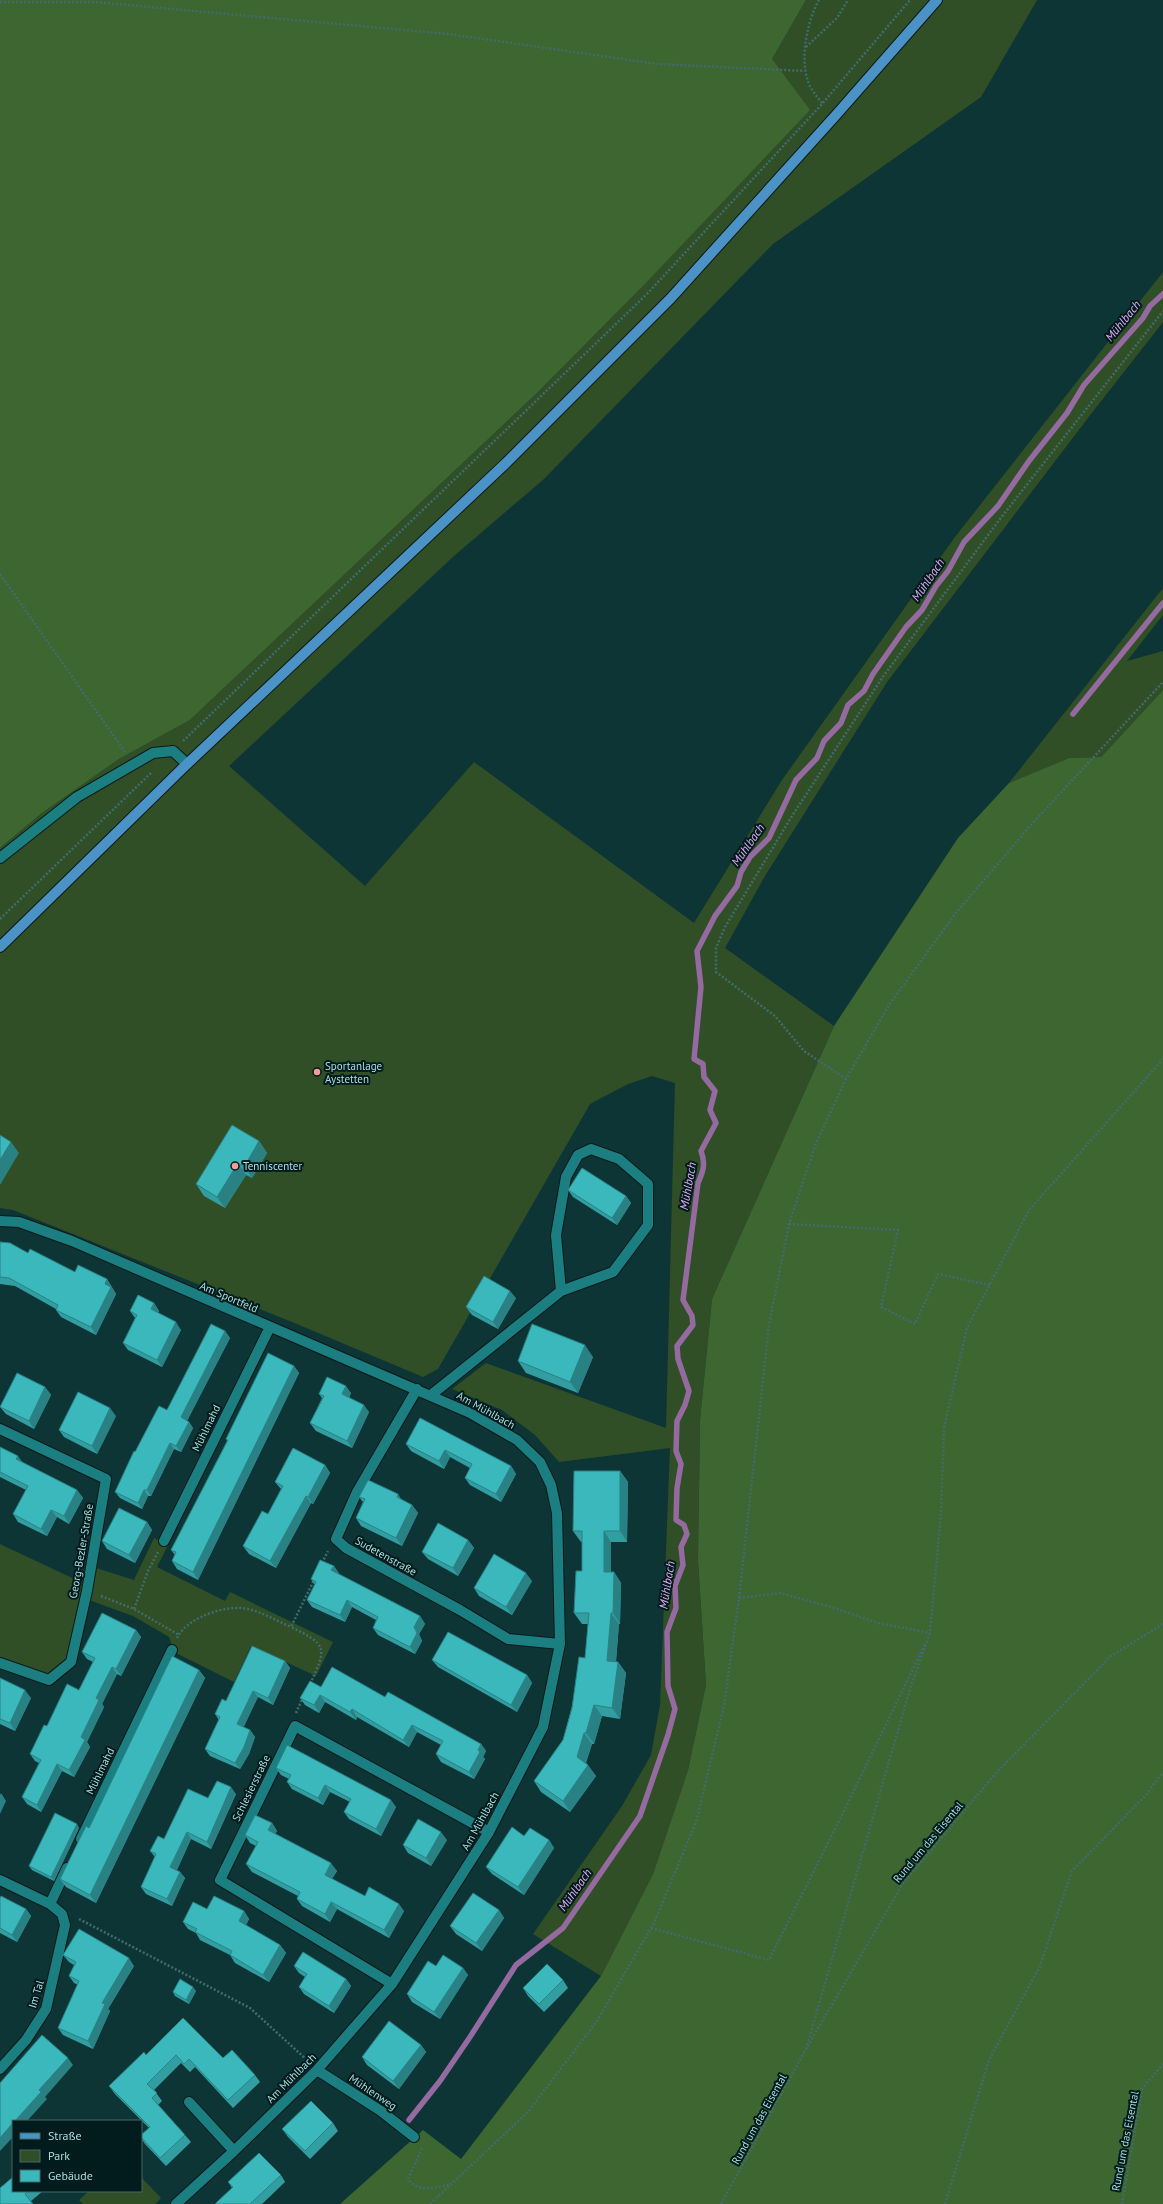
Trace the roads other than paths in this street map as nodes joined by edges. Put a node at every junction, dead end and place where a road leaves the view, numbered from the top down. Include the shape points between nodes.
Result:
1 (937, 0) edge
2 (187, 764) junction
3 (0, 858) edge
4 (0, 947) edge
5 (0, 1221) edge
6 (561, 1291) junction
7 (270, 1327) junction
8 (417, 1389) junction
9 (431, 1395) junction
10 (447, 1402) joint
11 (0, 1429) edge
12 (164, 1541) road end
13 (560, 1644) junction
14 (172, 1650) road end
15 (0, 1662) edge
16 (489, 1832) junction
17 (77, 1846) edge
18 (70, 1861) edge
19 (0, 1880) edge
20 (50, 1904) junction
21 (392, 1984) junction
22 (0, 2069) edge
23 (317, 2070) junction
24 (189, 2102) dead end
25 (414, 2137) road end
26 (234, 2152) junction
27 (176, 2204) edge

1 - 2 main road via 671,298 506,463
2 - 3 street via 173,751 153,753 77,797
2 - 4 main road
5 - 7 street, Am Sportfeld via 19,1222 72,1241
6 - 6 street via 613,1272 648,1225 648,1184 619,1159 591,1149 578,1155 566,1177 556,1235
6 - 9 street
7 - 8 street, Am Sportfeld
7 - 12 street, Mühlmahd
8 - 9 street, Am Sportfeld
8 - 13 street, Sudetenstraße via 357,1492 336,1539 346,1548 508,1639
9 - 10 street, Am Sportfeld
10 - 13 street, Am Mühlbach via 517,1440 540,1462 551,1485 557,1513
11 - 15 street, Georg-Bezler-Straße via 106,1479 87,1591 71,1662 49,1680
13 - 16 street, Am Mühlbach via 543,1727
14 - 17 street, Mühlmahd
16 - 21 street, Am Mühlbach
16 - 21 street, Schlesierstraße via 294,1726 220,1880
18 - 20 street
19 - 20 street
20 - 22 street, Im Tal via 62,1914 65,1925 46,2009 26,2040
21 - 23 street, Am Mühlbach
23 - 25 street, Mühlenweg via 381,2111
23 - 26 street, Am Mühlbach
24 - 26 street
26 - 27 street, Am Mühlbach

